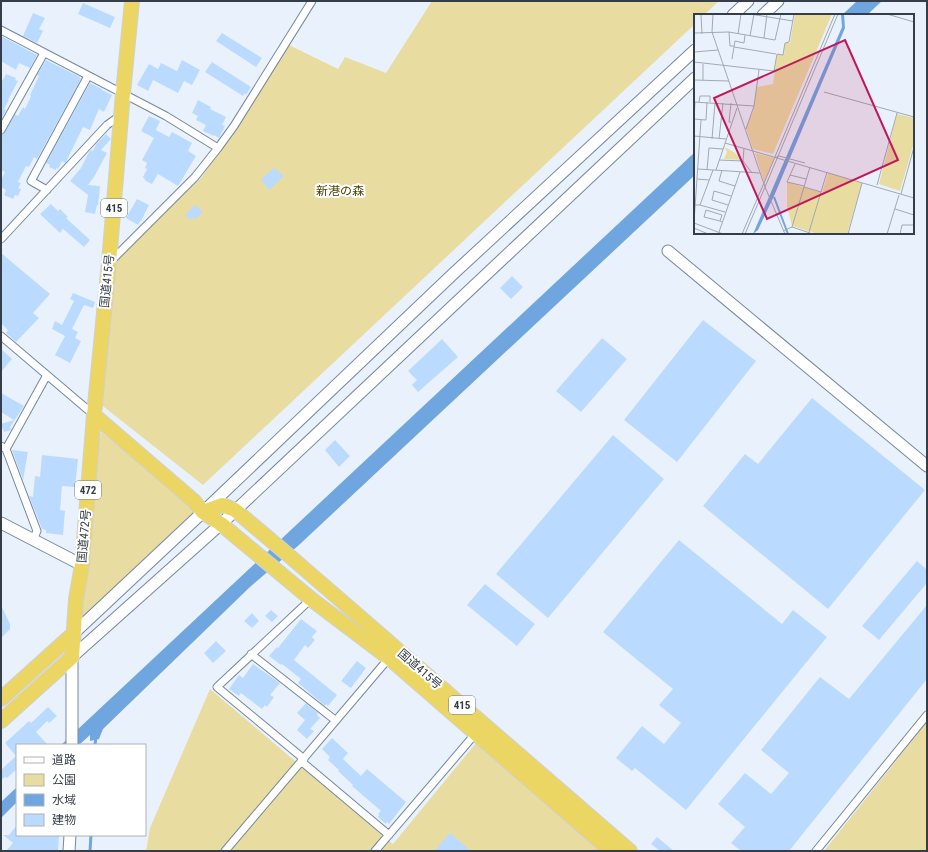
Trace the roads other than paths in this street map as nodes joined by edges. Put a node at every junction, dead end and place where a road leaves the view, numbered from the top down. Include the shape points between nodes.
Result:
1 (132, 1) edge
2 (312, 1) edge
3 (748, 1) edge
4 (778, 1) edge
5 (734, 14) edge
6 (764, 14) edge
7 (1, 30) edge
8 (694, 51) edge
9 (44, 52) junction
10 (88, 76) junction
11 (694, 79) edge
12 (122, 93) junction
13 (121, 115) junction
14 (1, 130) edge
15 (218, 148) junction
16 (46, 190) junction
17 (1, 239) edge
18 (668, 251) dead end
19 (109, 262) junction
20 (1, 336) edge
21 (47, 375) junction
22 (94, 415) junction
23 (3, 447) edge
24 (927, 466) edge
25 (235, 510) junction
26 (203, 512) junction
27 (1, 524) edge
28 (221, 524) junction
29 (33, 540) junction
30 (82, 565) junction
31 (311, 599) junction
32 (73, 634) junction
33 (251, 654) junction
34 (72, 657) junction
35 (389, 658) junction
36 (1, 699) edge
37 (927, 715) edge
38 (336, 720) junction
39 (1, 722) edge
40 (476, 733) junction
41 (72, 744) edge
42 (302, 760) junction
43 (389, 835) junction
44 (70, 836) edge
45 (69, 851) edge
46 (225, 851) edge
47 (376, 851) edge
48 (611, 851) edge
49 (630, 851) edge
50 (816, 851) edge

1 - 12 highway, 国道415号 / 415
2 - 15 street
3 - 5 street
4 - 6 street
7 - 9 street
8 - 26 street via 453,274
9 - 10 street
9 - 14 street
10 - 12 street
10 - 16 street via 30,181
11 - 25 street
12 - 13 highway, 国道415号 / 415
12 - 15 street
13 - 16 street via 106,124
13 - 19 highway, 国道415号 / 415
15 - 19 street via 195,176
16 - 17 street
18 - 24 street
19 - 22 highway, 国道415号 / 415
20 - 21 street
21 - 22 street
21 - 23 street
22 - 26 highway, 国道415号 / 415 via 194,501
22 - 30 highway, 国道472号 / 472
23 - 29 street via 37,531
25 - 26 highway via 222,505
25 - 28 street
25 - 49 highway, 国道415号 / 415
26 - 28 highway, 国道415号 / 415
26 - 32 street
27 - 29 street
28 - 31 highway, 国道415号 / 415
28 - 34 street
29 - 30 street
30 - 32 highway, 国道472号 / 472
31 - 33 street
31 - 35 highway, 国道415号 / 415
32 - 34 highway, 国道472号 / 472
32 - 36 highway
33 - 38 street
33 - 42 street via 217,687
34 - 39 highway
34 - 41 street
35 - 38 street
35 - 40 highway, 国道415号 / 415
37 - 50 street
38 - 42 street
40 - 43 street
40 - 48 highway, 国道415号 / 415
42 - 43 street
42 - 46 street
43 - 47 street
44 - 45 street

